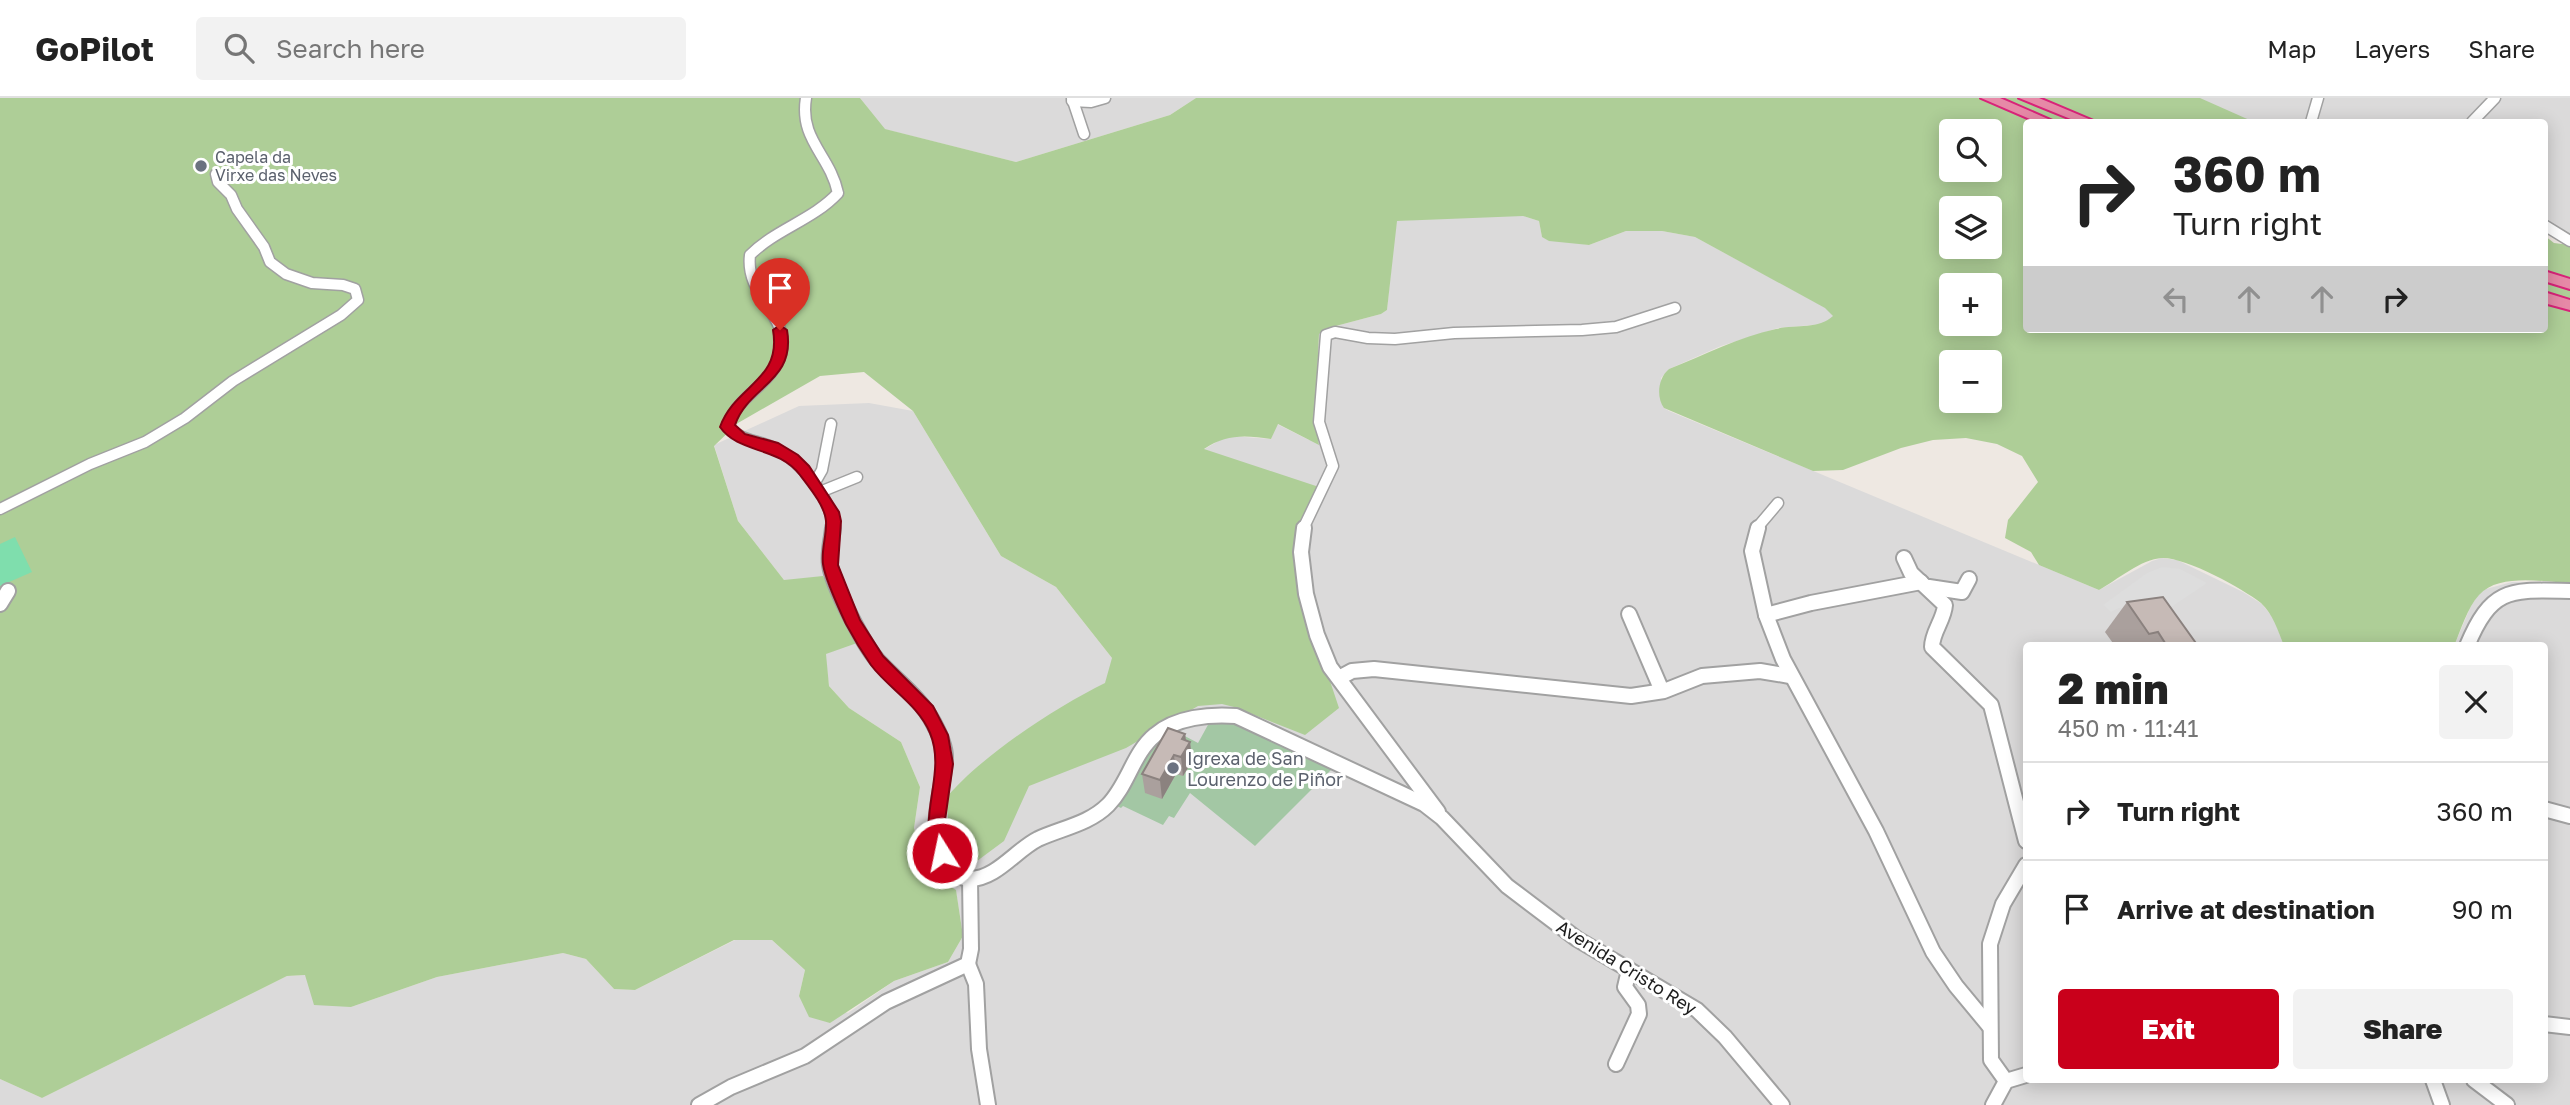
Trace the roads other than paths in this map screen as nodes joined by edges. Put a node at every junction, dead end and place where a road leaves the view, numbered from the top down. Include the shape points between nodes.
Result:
1 (806, 98) edge
2 (1988, 98) edge
3 (2026, 98) edge
4 (2318, 98) edge
5 (2495, 98) edge
6 (1101, 100) edge
7 (1073, 103) edge
8 (2040, 119) edge
9 (2081, 119) edge
10 (2312, 119) edge
11 (2475, 119) edge
12 (1084, 134) dead end
13 (216, 174) dead end
14 (2548, 227) edge
15 (2570, 241) edge
16 (2548, 277) edge
17 (2570, 284) edge
18 (2548, 298) edge
19 (2570, 305) edge
20 (1675, 308) dead end
21 (831, 424) dead end
22 (857, 477) dead end
23 (817, 488) junction
24 (1779, 503) dead end
25 (0, 509) edge
26 (1904, 558) dead end
27 (1969, 579) dead end
28 (1925, 585) junction
29 (8, 591) dead end
30 (2570, 591) edge
31 (0, 604) edge
32 (1629, 614) dead end
33 (1766, 615) junction
34 (2470, 642) edge
35 (1790, 676) junction
36 (1339, 678) junction
37 (1662, 691) junction
38 (1394, 750) junction
39 (1403, 793) junction
40 (2548, 810) edge
41 (2570, 816) edge
42 (1442, 818) junction
43 (2023, 830) edge
44 (2023, 870) edge
45 (970, 879) junction
46 (968, 964) junction
47 (1629, 970) junction
48 (2548, 1024) edge
49 (1990, 1027) junction
50 (2570, 1027) edge
51 (1616, 1064) dead end
52 (2023, 1076) edge
53 (2006, 1081) junction
54 (2434, 1083) edge
55 (2477, 1083) edge
56 (699, 1105) edge
57 (989, 1105) edge
58 (1782, 1105) edge
59 (1993, 1105) edge
60 (2441, 1105) edge
61 (2507, 1105) edge

1 - 23 street via 802,116 838,192 771,235 750,255 750,276 780,330 783,345 774,370 733,411 727,427 740,438 787,454
2 - 8 highway
3 - 9 highway
4 - 10 street
5 - 11 street
6 - 7 street
7 - 12 street
13 - 25 street via 270,262 286,274 312,283 355,289 358,300 165,430
14 - 15 street
16 - 17 highway
18 - 19 highway
20 - 36 street via 1615,327 1582,330 1395,339 1335,332 1326,335 1319,422 1333,466 1306,520 1302,554 1308,598 1324,654
21 - 23 street
22 - 23 street
23 - 45 street via 833,516 831,565 853,622 877,660 927,711 940,735 945,764 936,820 939,843 953,871
24 - 33 street via 1759,523 1753,540
26 - 28 street via 1911,573
27 - 28 street via 1961,593
28 - 33 street
28 - 43 street via 1946,609 1931,644 1991,705
29 - 31 street
30 - 34 street via 2519,592 2494,598 2482,610
32 - 37 street
33 - 35 street
35 - 37 street via 1760,671 1702,676
35 - 49 street via 1857,794 1933,952
36 - 37 street via 1352,671 1374,669 1626,696
36 - 38 street
38 - 39 street via 1407,782
38 - 42 street
39 - 42 street, Avenida Cristo Rey
39 - 45 street, Avenida Cristo Rey via 1236,716 1213,714 1172,725 1155,735 1111,802 1095,817 1036,840 992,872
40 - 41 street
42 - 47 street, Avenida Cristo Rey via 1507,886 1577,939
44 - 49 street via 1992,932
45 - 46 street
46 - 56 street via 901,993 805,1056
46 - 57 street via 976,984 979,1049
47 - 51 street via 1625,986 1639,1014
47 - 58 street, Avenida Cristo Rey via 1697,1010
48 - 50 street
49 - 53 street via 1993,1067
52 - 53 street
53 - 59 street
54 - 60 street
55 - 61 street

